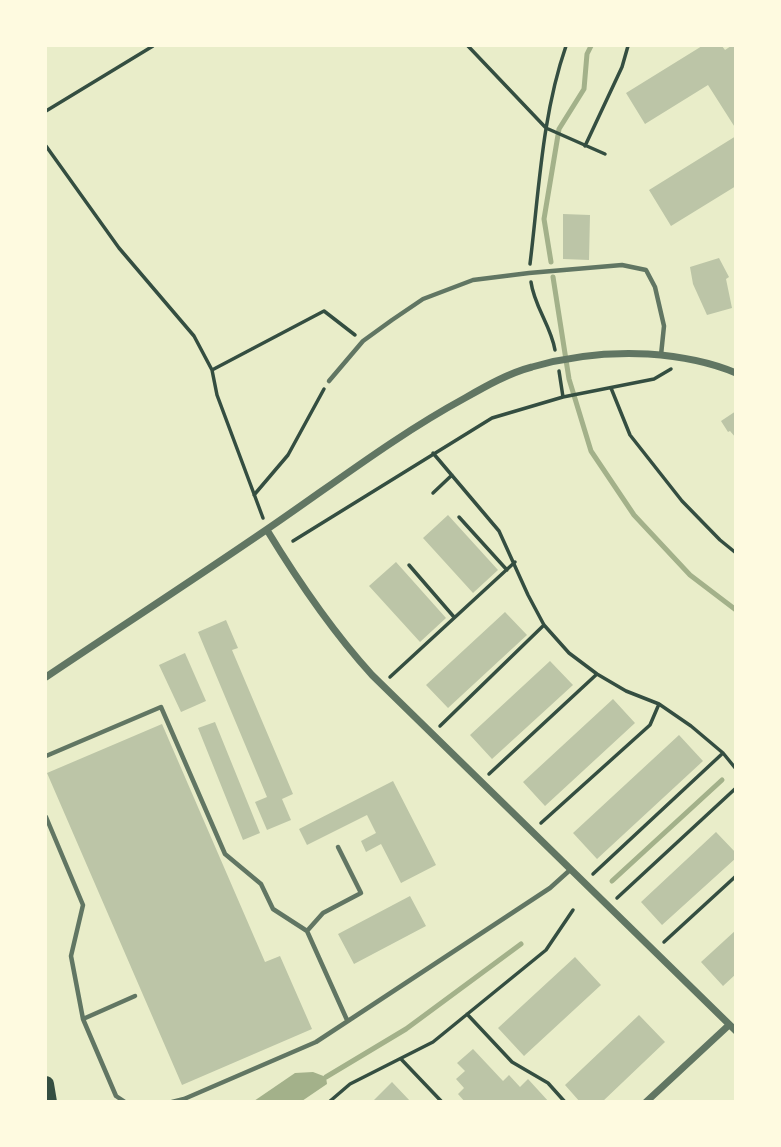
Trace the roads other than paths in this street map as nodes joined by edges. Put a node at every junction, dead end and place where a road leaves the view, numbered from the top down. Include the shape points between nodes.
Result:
1 (661, 355) junction
2 (736, 373) edge
3 (329, 381) road end
4 (267, 530) junction
5 (46, 677) edge
6 (46, 756) edge
7 (46, 817) edge
8 (338, 847) dead end
9 (571, 869) junction
10 (307, 931) junction
11 (135, 996) dead end
12 (83, 1019) junction
13 (347, 1020) junction
14 (732, 1022) edge
15 (736, 1031) edge
16 (46, 1084) edge
17 (49, 1101) edge
18 (125, 1101) edge
19 (172, 1101) edge
20 (646, 1101) edge

1 - 2 street
1 - 3 lane via 664,326 655,287 646,270 622,265 473,280 423,299 363,341
1 - 4 street via 582,356 530,367 440,411
4 - 5 street
4 - 9 street via 348,649
6 - 10 lane via 161,706 225,854 261,884 273,909
7 - 12 lane via 83,905 71,956
8 - 10 lane via 360,893 323,912
9 - 13 lane via 550,888
9 - 14 street
10 - 13 lane
11 - 12 lane
12 - 18 lane via 116,1096
13 - 19 lane via 316,1042
14 - 15 street
14 - 20 street
16 - 17 highway

